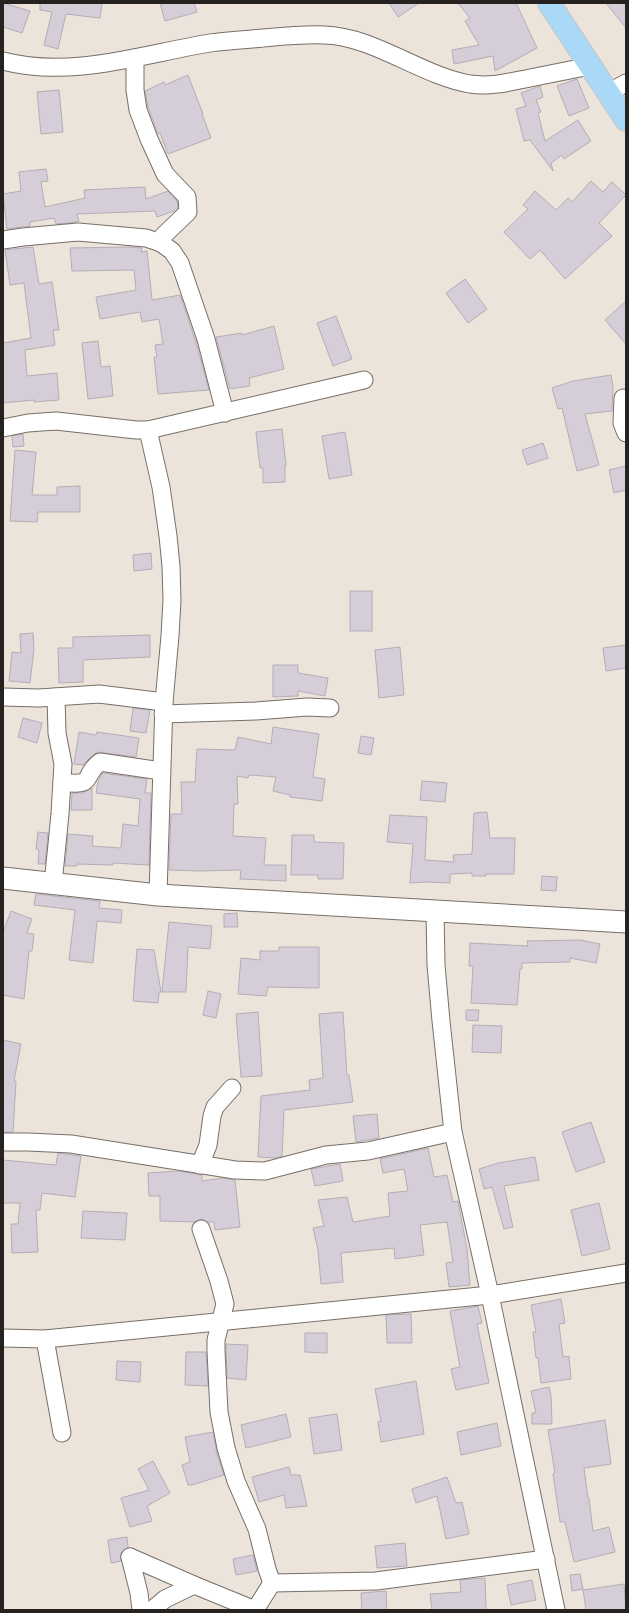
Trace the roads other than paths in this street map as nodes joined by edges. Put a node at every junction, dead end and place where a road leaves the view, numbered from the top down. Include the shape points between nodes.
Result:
1 (549, 3) edge
2 (135, 58) junction
3 (3, 61) edge
4 (590, 66) junction
5 (617, 88) edge
6 (626, 120) edge
7 (3, 240) edge
8 (161, 242) junction
9 (364, 380) dead end
10 (623, 398) dead end
11 (225, 413) junction
12 (3, 428) edge
13 (148, 430) junction
14 (626, 432) edge
15 (3, 697) edge
16 (56, 697) junction
17 (164, 708) junction
18 (330, 708) dead end
19 (161, 771) junction
20 (62, 782) junction
21 (3, 878) edge
22 (53, 884) junction
23 (158, 895) junction
24 (435, 911) junction
25 (622, 921) edge
26 (232, 1088) dead end
27 (453, 1132) junction
28 (3, 1142) edge
29 (200, 1165) junction
30 (201, 1229) dead end
31 (626, 1273) edge
32 (490, 1295) junction
33 (220, 1321) junction
34 (3, 1338) edge
35 (45, 1338) junction
36 (62, 1433) dead end
37 (546, 1559) junction
38 (272, 1583) junction
39 (194, 1586) junction
40 (141, 1610) edge
41 (152, 1610) edge
42 (251, 1610) edge
43 (255, 1610) edge
44 (556, 1610) edge

1 - 4 main road
2 - 3 street via 91,65 51,67
2 - 4 street via 210,43 326,35 378,49 469,84 507,83
2 - 8 street via 138,110 165,174 187,196 188,212 163,236
4 - 5 main road
5 - 6 main road
7 - 8 street via 78,232 146,238
8 - 11 street via 172,251 180,263 206,339
9 - 11 street
10 - 14 street via 622,423
11 - 13 street
12 - 13 street via 56,421
13 - 17 street via 161,487 171,566 170,636
15 - 16 street
16 - 17 street via 98,694
16 - 20 street via 57,733 63,764
17 - 18 street via 256,712 307,707
17 - 19 street
19 - 20 street via 100,762 94,766 88,779 83,783
19 - 23 street
20 - 22 street
21 - 22 street
22 - 23 street
23 - 24 street
24 - 25 street
24 - 27 street via 440,1021
26 - 29 street via 215,1107 208,1145
27 - 29 street via 368,1151 326,1155 264,1171
27 - 32 street
28 - 29 street via 71,1144
30 - 33 street via 225,1304
31 - 32 street
32 - 33 street
32 - 37 street
33 - 35 street
33 - 38 street via 216,1351 219,1412 226,1448 236,1481 256,1529
34 - 35 street
35 - 36 street
37 - 38 street via 376,1581
37 - 44 street
38 - 43 street
39 - 40 street via 130,1557
39 - 41 street via 165,1599
39 - 42 street via 248,1606

